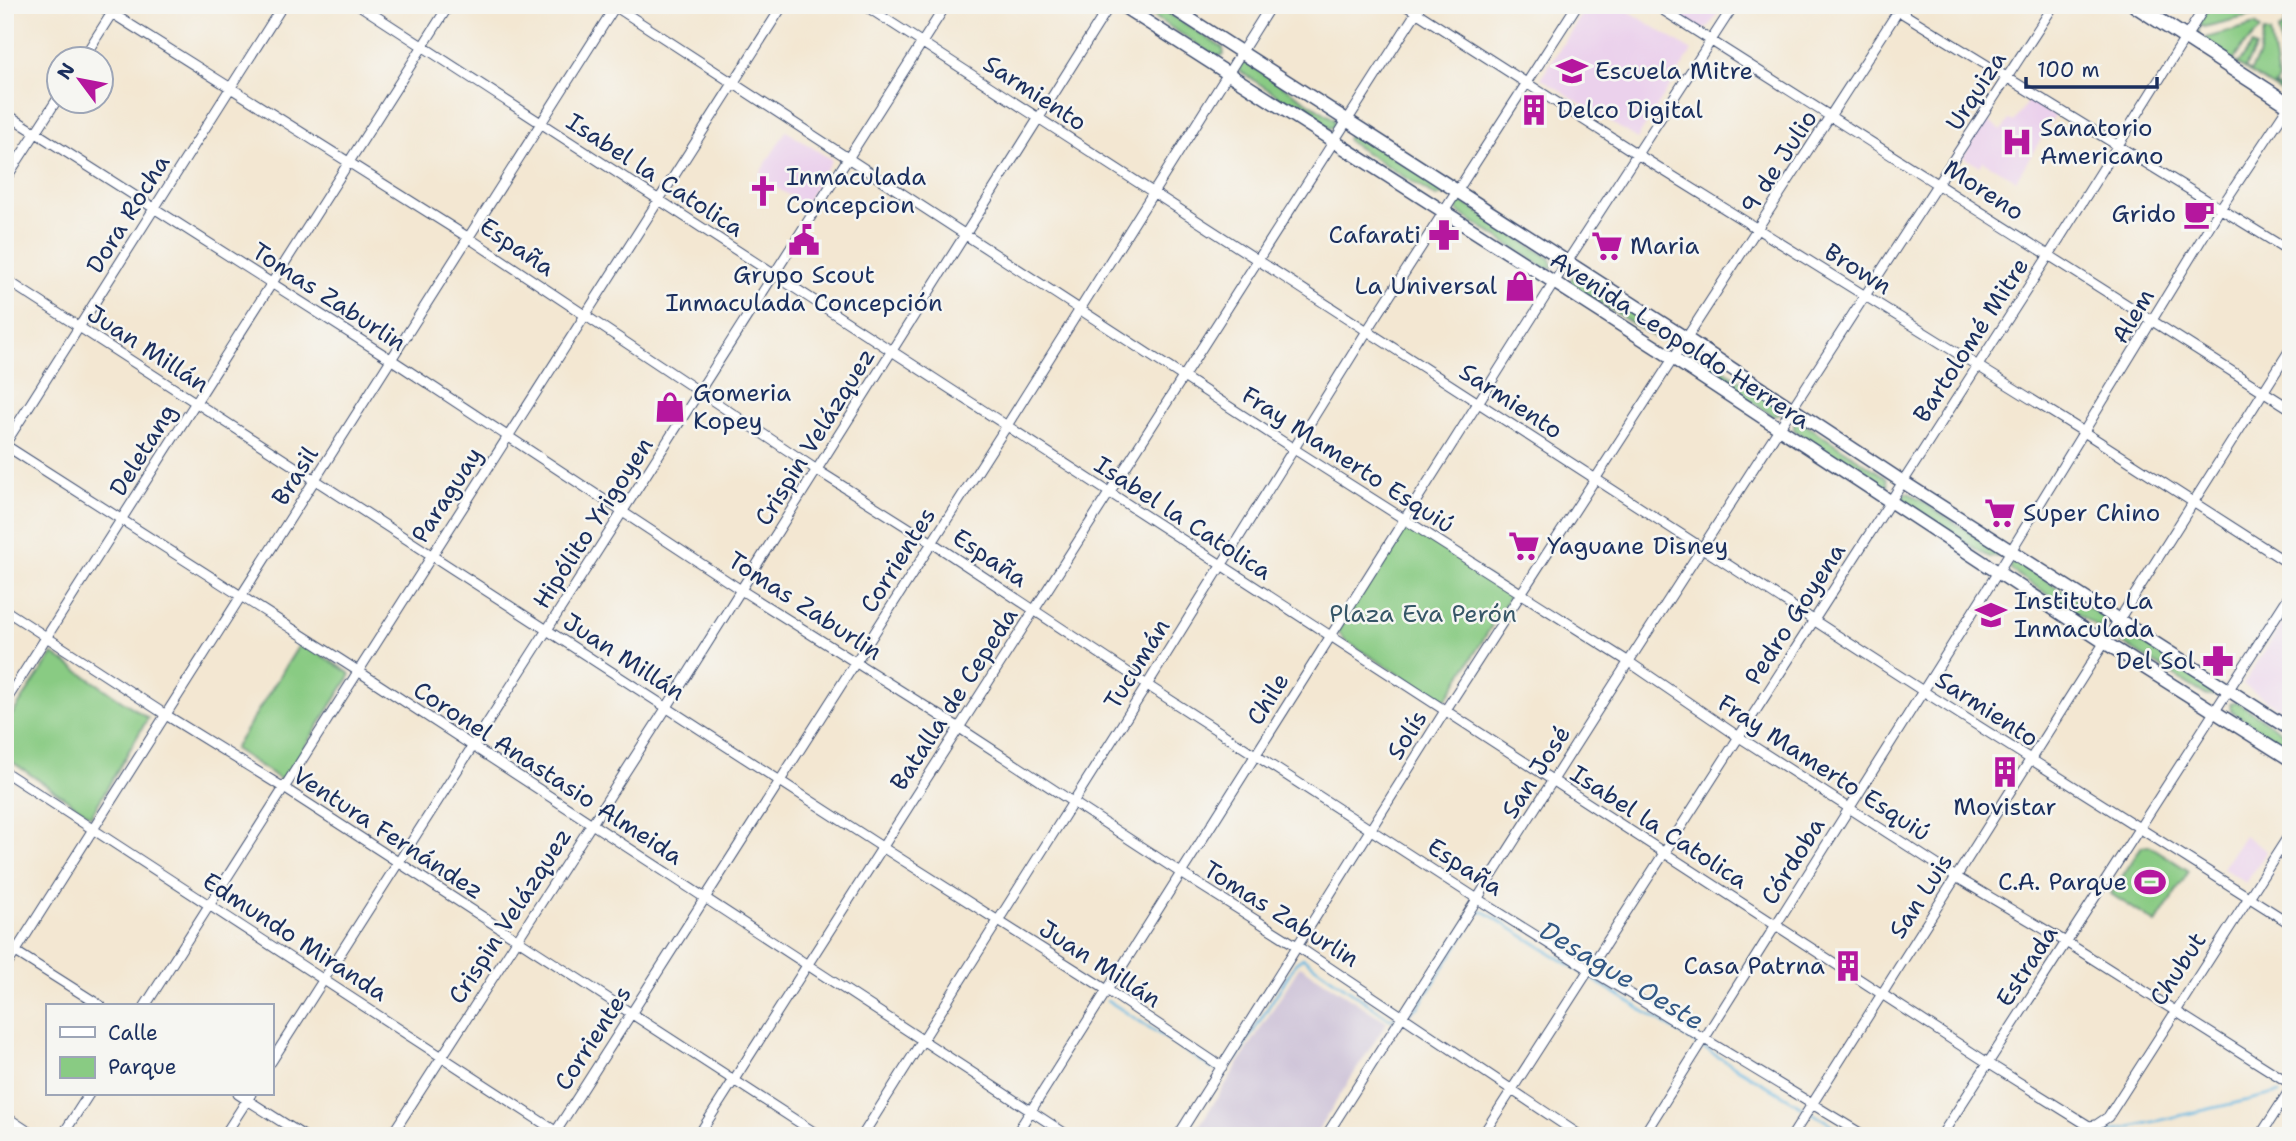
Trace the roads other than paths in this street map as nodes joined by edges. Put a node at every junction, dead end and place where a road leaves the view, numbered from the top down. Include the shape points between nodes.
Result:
1 (99, 5) edge
2 (283, 5) edge
3 (359, 5) edge
4 (449, 5) edge
5 (783, 5) edge
6 (864, 5) edge
7 (946, 5) edge
8 (1110, 5) edge
9 (1121, 5) edge
10 (1168, 5) edge
11 (1271, 5) edge
12 (1405, 5) edge
13 (1577, 5) edge
14 (1655, 5) edge
15 (1734, 5) edge
16 (1889, 5) edge
17 (2054, 5) edge
18 (2135, 5) edge
19 (2206, 5) edge
20 (615, 6) edge
21 (1900, 8) edge
22 (114, 9) edge
23 (1418, 9) edge
24 (2185, 38) junction
25 (1710, 41) junction
26 (922, 43) junction
27 (91, 46) edge
28 (423, 47) junction
29 (1241, 52) junction
30 (1227, 73) junction
31 (2007, 78) junction
32 (1528, 82) junction
33 (733, 83) junction
34 (231, 88) junction
35 (2290, 104) edge
36 (5, 113) edge
37 (46, 116) edge
38 (1832, 116) junction
39 (1038, 118) junction
40 (1346, 120) junction
41 (541, 124) junction
42 (36, 132) junction
43 (1333, 141) junction
44 (2117, 145) junction
45 (1637, 154) junction
46 (848, 159) junction
47 (349, 162) junction
48 (5, 180) edge
49 (1938, 184) junction
50 (1152, 192) junction
51 (1458, 192) junction
52 (658, 200) junction
53 (154, 209) junction
54 (2220, 209) junction
55 (1444, 212) junction
56 (1758, 229) junction
57 (965, 235) junction
58 (469, 238) junction
59 (2291, 252) edge
60 (2049, 255) junction
61 (1256, 261) junction
62 (1567, 262) junction
63 (774, 276) junction
64 (5, 279) edge
65 (272, 283) junction
66 (1555, 284) junction
67 (1865, 296) junction
68 (1079, 309) junction
69 (585, 316) junction
70 (2152, 320) junction
71 (79, 327) junction
72 (1367, 331) junction
73 (1687, 339) junction
74 (2291, 348) edge
75 (891, 352) junction
76 (1674, 359) junction
77 (391, 360) junction
78 (1978, 365) junction
79 (1182, 377) junction
80 (2263, 391) junction
81 (699, 392) junction
82 (195, 404) junction
83 (1479, 404) junction
84 (1792, 409) junction
85 (2291, 409) edge
86 (1006, 426) junction
87 (1780, 429) junction
88 (2084, 432) junction
89 (508, 436) junction
90 (5, 444) edge
91 (1294, 449) junction
92 (817, 470) junction
93 (1596, 479) junction
94 (315, 480) junction
95 (1903, 482) junction
96 (1108, 493) junction
97 (1889, 502) junction
98 (2192, 503) junction
99 (623, 511) junction
100 (122, 519) junction
101 (1405, 520) junction
102 (931, 542) junction
103 (1703, 548) junction
104 (2011, 551) junction
105 (432, 556) junction
106 (2291, 565) edge
107 (1221, 566) junction
108 (1998, 572) junction
109 (741, 590) junction
110 (1521, 592) junction
111 (2291, 593) edge
112 (240, 597) junction
113 (5, 610) edge
114 (1033, 610) junction
115 (1814, 620) junction
116 (2119, 620) junction
117 (547, 631) junction
118 (1331, 637) junction
119 (46, 638) junction
120 (2104, 642) junction
121 (856, 662) junction
122 (1629, 662) junction
123 (358, 671) junction
124 (1147, 685) junction
125 (2229, 690) junction
126 (1923, 691) junction
127 (5, 702) edge
128 (667, 707) junction
129 (1445, 711) junction
130 (2215, 711) junction
131 (166, 715) junction
132 (958, 727) junction
133 (2291, 730) edge
134 (1740, 737) junction
135 (472, 747) junction
136 (1256, 756) junction
137 (2030, 760) junction
138 (2291, 760) edge
139 (5, 772) edge
140 (780, 780) junction
141 (1554, 781) junction
142 (284, 788) junction
143 (1073, 803) junction
144 (1849, 807) junction
145 (591, 825) junction
146 (2139, 827) junction
147 (94, 829) junction
148 (1371, 829) junction
149 (2291, 832) edge
150 (882, 847) junction
151 (1665, 853) junction
152 (399, 862) junction
153 (1181, 873) junction
154 (1956, 877) junction
155 (2248, 896) junction
156 (704, 898) junction
157 (1476, 898) junction
158 (209, 904) junction
159 (998, 922) junction
160 (2291, 924) edge
161 (1776, 926) junction
162 (517, 940) junction
163 (2066, 942) junction
164 (5, 946) edge
165 (1297, 946) junction
166 (15, 952) junction
167 (807, 965) junction
168 (5, 968) edge
169 (1589, 969) junction
170 (324, 980) junction
171 (1107, 990) junction
172 (1881, 994) junction
173 (98, 1004) edge
174 (146, 1004) edge
175 (2175, 1010) junction
176 (632, 1013) junction
177 (1402, 1015) junction
178 (1703, 1038) junction
179 (923, 1041) junction
180 (444, 1056) junction
181 (273, 1059) edge
182 (1988, 1063) junction
183 (1222, 1067) junction
184 (733, 1080) junction
185 (2291, 1086) edge
186 (1511, 1090) junction
187 (88, 1096) edge
188 (249, 1097) edge
189 (1813, 1102) junction
190 (1031, 1111) junction
191 (5, 1116) edge
192 (2098, 1130) edge
193 (557, 1134) edge
194 (35, 1136) edge
195 (62, 1136) edge
196 (224, 1136) edge
197 (304, 1136) edge
198 (391, 1136) edge
199 (698, 1136) edge
200 (820, 1136) edge
201 (862, 1136) edge
202 (1015, 1136) edge
203 (1069, 1136) edge
204 (1178, 1136) edge
205 (1326, 1136) edge
206 (1482, 1136) edge
207 (1581, 1136) edge
208 (1643, 1136) edge
209 (1792, 1136) edge
210 (1866, 1136) edge
211 (1941, 1136) edge
212 (2260, 1136) edge

1 - 22 street, España
2 - 34 street, Dora Rocha
3 - 28 street, Isabel la Catolica
4 - 28 street, Deletang
5 - 33 street, Paraguay
6 - 26 street, Sarmiento
7 - 26 street, Hipólito Yrigoyen
8 - 39 street, Crispin Velázquez
9 - 30 street, Avenida Leopoldo Herrera
10 - 29 street, Avenida Leopoldo Herrera
11 - 29 street, Corrientes
12 - 23 street, Brown
13 - 32 street, Tucumán
14 - 25 street, Moreno
15 - 25 street, Chile
16 - 21 street
17 - 31 street, Urquiza
18 - 24 main road
19 - 24 street, Bartolomé Mitre
20 - 33 street, Fray Mamerto Esquiú
20 - 41 street, Brasil
21 - 31 street
21 - 38 street, 9 de Julio
22 - 27 street
22 - 34 street, España
23 - 32 street, Brown
23 - 40 street, Batalla de Cepeda
24 - 35 main road
24 - 44 street, Bartolomé Mitre
25 - 38 street, Moreno
25 - 45 street, Chile
26 - 39 street, Sarmiento
26 - 46 street, Hipólito Yrigoyen
28 - 41 street, Isabel la Catolica
28 - 47 street, Deletang
29 - 30 street, Corrientes
29 - 40 street, Avenida Leopoldo Herrera
30 - 43 street, Avenida Leopoldo Herrera
30 - 50 street, Corrientes
31 - 44 street
31 - 49 street, Urquiza
32 - 45 street, Brown
32 - 51 street, Tucumán
33 - 46 street, Fray Mamerto Esquiú
33 - 52 street, Paraguay
34 - 47 street, España
34 - 53 street, Dora Rocha
35 - 54 street, Alem
36 - 42 street, Tomas Zaburlin
37 - 42 street
38 - 49 street, Moreno
38 - 56 street, 9 de Julio
39 - 50 street, Sarmiento
39 - 57 street, Crispin Velázquez
40 - 43 street, Batalla de Cepeda
40 - 51 street, Avenida Leopoldo Herrera
41 - 52 street, Isabel la Catolica
41 - 58 street, Brasil
42 - 48 street
42 - 53 street, Tomas Zaburlin
43 - 55 street, Avenida Leopoldo Herrera
43 - 61 street, Batalla de Cepeda
44 - 54 street
44 - 60 street, Bartolomé Mitre
45 - 56 street, Brown
45 - 62 street, Chile
46 - 57 street, Fray Mamerto Esquiú
46 - 63 street, Hipólito Yrigoyen
47 - 58 street, España
47 - 65 street, Deletang
49 - 60 street, Moreno
49 - 67 street, Urquiza
50 - 61 street, Sarmiento
50 - 68 street, Corrientes
51 - 55 street, Tucumán
51 - 62 street, Avenida Leopoldo Herrera
52 - 63 street, Isabel la Catolica
52 - 69 street, Paraguay
53 - 65 street, Tomas Zaburlin
53 - 71 street, Dora Rocha
54 - 59 street
54 - 70 street, Alem
55 - 66 street, Avenida Leopoldo Herrera
55 - 72 street, Tucumán
56 - 67 street, Brown
56 - 73 street, 9 de Julio
57 - 68 street, Fray Mamerto Esquiú
57 - 75 street, Crispin Velázquez
58 - 69 street, España
58 - 77 street, Brasil
60 - 70 street, Moreno
60 - 78 street, Bartolomé Mitre
61 - 72 street, Sarmiento
61 - 79 street, Batalla de Cepeda
62 - 66 street, Chile
62 - 73 street, Avenida Leopoldo Herrera
63 - 75 street, Isabel la Catolica
63 - 81 street, Hipólito Yrigoyen
64 - 71 street, Juan Millán
65 - 77 street, Tomas Zaburlin
65 - 82 street, Deletang
66 - 76 street, Avenida Leopoldo Herrera
66 - 83 street, Chile
67 - 78 street, Brown
67 - 84 street, Urquiza
68 - 79 street, Fray Mamerto Esquiú
68 - 86 street, Corrientes
69 - 81 street, España
69 - 89 street, Paraguay
70 - 80 street, Moreno
70 - 88 street, Alem
71 - 82 street, Juan Millán
71 - 90 street, Dora Rocha
72 - 83 street, Sarmiento
72 - 91 street, Tucumán
73 - 76 street, 9 de Julio
73 - 84 street, Avenida Leopoldo Herrera
74 - 80 street, San Luis
75 - 86 street, Isabel la Catolica
75 - 92 street, Crispin Velázquez
76 - 87 street, Avenida Leopoldo Herrera
76 - 93 street, Solís
77 - 89 street, Tomas Zaburlin
77 - 94 street, Brasil
78 - 88 street, Brown
78 - 95 street, Bartolomé Mitre
79 - 91 street, Fray Mamerto Esquiú
79 - 96 street, Batalla de Cepeda
80 - 85 street, Moreno
80 - 98 street, San Luis
81 - 92 street, España
81 - 99 street, Hipólito Yrigoyen
82 - 94 street, Juan Millán
82 - 100 street, Deletang
83 - 93 street, Sarmiento
83 - 101 street, Chile
84 - 87 street, Urquiza
84 - 95 street, Avenida Leopoldo Herrera
86 - 96 street, Isabel la Catolica
86 - 102 street, Corrientes
87 - 97 street, Avenida Leopoldo Herrera
87 - 103 street, San José
88 - 98 street, Brown
88 - 104 street, Alem
89 - 99 street, Tomas Zaburlin
89 - 105 street, Paraguay
90 - 100 street, Coronel Anastasio Almeida
91 - 101 street, Fray Mamerto Esquiú
91 - 107 street, Tucumán
92 - 102 street, España
92 - 109 street, Crispin Velázquez
93 - 103 street, Sarmiento
93 - 110 street, Solís
94 - 105 street, Juan Millán
94 - 112 street, Brasil
95 - 97 street, Bartolomé Mitre
95 - 104 street, Avenida Leopoldo Herrera
96 - 107 street, Isabel la Catolica
96 - 114 street, Batalla de Cepeda
97 - 108 street, Avenida Leopoldo Herrera
97 - 115 street, Pedro Goyena
98 - 106 street, Brown
98 - 116 street, San Luis
99 - 109 street, Tomas Zaburlin
99 - 117 street, Hipólito Yrigoyen
100 - 112 street, Coronel Anastasio Almeida
100 - 119 street, Deletang
101 - 110 street, Fray Mamerto Esquiú
101 - 118 street, Chile
102 - 114 street, España
102 - 121 street, Corrientes
103 - 115 street, Sarmiento
103 - 122 street, San José
104 - 108 street, Alem
104 - 116 street, Avenida Leopoldo Herrera
105 - 117 street, Juan Millán
105 - 123 street, Paraguay
107 - 118 street, Isabel la Catolica
107 - 124 street, Tucumán
108 - 120 street, Avenida Leopoldo Herrera
108 - 126 street, Córdoba
109 - 121 street, Tomas Zaburlin
109 - 128 street, Crispin Velázquez
110 - 122 street, Fray Mamerto Esquiú
110 - 129 street, Solís
111 - 125 street, Estrada
112 - 123 street, Coronel Anastasio Almeida
112 - 131 street, Brasil
113 - 119 street, Ventura Fernández
114 - 124 street, España
114 - 132 street, Batalla de Cepeda
115 - 126 street, Sarmiento
115 - 134 street, Pedro Goyena
116 - 120 street, San Luis
116 - 125 street, Avenida Leopoldo Herrera
117 - 128 street, Juan Millán
117 - 135 street, Hipólito Yrigoyen
118 - 129 street, Isabel la Catolica
118 - 136 street, Chile
119 - 127 street, Deletang
119 - 131 street, Ventura Fernández
120 - 130 street, Avenida Leopoldo Herrera
120 - 137 street, San Luis
121 - 132 street, Tomas Zaburlin
121 - 140 street, Corrientes
122 - 134 street, Fray Mamerto Esquiú
122 - 141 street, San José
123 - 135 street, Coronel Anastasio Almeida
123 - 142 street, Paraguay
124 - 136 street, España
124 - 143 street, Tucumán
125 - 130 street, Estrada
125 - 133 street, Avenida Leopoldo Herrera
126 - 137 street, Sarmiento
126 - 144 street, Córdoba
128 - 140 street, Juan Millán
128 - 145 street, Crispin Velázquez
129 - 141 street, Isabel la Catolica
129 - 148 street, Solís
130 - 138 street, Avenida Leopoldo Herrera
130 - 146 street, Estrada
131 - 142 street, Ventura Fernández
131 - 147 street, Brasil
132 - 143 street, Tomas Zaburlin
132 - 150 street, Batalla de Cepeda
134 - 144 street, Fray Mamerto Esquiú
134 - 151 street, Pedro Goyena
135 - 145 street, Coronel Anastasio Almeida
135 - 152 street, Hipólito Yrigoyen
136 - 148 street, España
136 - 153 street, Chile
137 - 146 street, Sarmiento
137 - 154 street, San Luis
139 - 147 street, Edmundo Miranda
140 - 150 street, Juan Millán
140 - 156 street, Corrientes
141 - 151 street, Isabel la Catolica
141 - 157 street, San José
142 - 152 street, Ventura Fernández
142 - 158 street, Paraguay
143 - 153 street, Tomas Zaburlin
143 - 159 street, Tucumán
144 - 154 street, Fray Mamerto Esquiú
144 - 161 street, Córdoba
145 - 156 street, Coronel Anastasio Almeida
145 - 162 street, Crispin Velázquez
146 - 155 street, Sarmiento
146 - 163 street, Estrada
147 - 158 street, Edmundo Miranda
147 - 166 street, Brasil
148 - 157 street, España
148 - 165 street, Solís
149 - 155 street, Chubut
150 - 159 street, Juan Millán
150 - 167 street, Batalla de Cepeda
151 - 161 street, Isabel la Catolica
151 - 169 street, Pedro Goyena
152 - 162 street, Ventura Fernández
152 - 170 street, Hipólito Yrigoyen
153 - 165 street, Tomas Zaburlin
153 - 171 street, Chile
154 - 163 street, Fray Mamerto Esquiú
154 - 172 street, San Luis
155 - 160 street, Sarmiento
155 - 175 street, Chubut
156 - 167 street, Coronel Anastasio Almeida
156 - 176 street, Corrientes
157 - 169 street, España
157 - 177 street, San José
158 - 170 street, Edmundo Miranda
158 - 174 street, Paraguay
159 - 171 street, Juan Millán
159 - 179 street, Tucumán
161 - 172 street, Isabel la Catolica
161 - 178 street, Córdoba
162 - 176 street, Ventura Fernández
162 - 180 street, Crispin Velázquez
163 - 175 street, Fray Mamerto Esquiú
163 - 182 street, Estrada
164 - 166 street
165 - 177 street, Tomas Zaburlin
165 - 183 street, Solís
166 - 168 street, Brasil
166 - 173 street
167 - 179 street, Coronel Anastasio Almeida
167 - 184 street, Batalla de Cepeda
169 - 178 street, España
169 - 186 street, Pedro Goyena
170 - 180 street, Edmundo Miranda
170 - 181 street, Hipólito Yrigoyen
171 - 183 street, Juan Millán
171 - 190 street, Chile
172 - 182 street, Isabel la Catolica
172 - 189 street, San Luis
175 - 185 street, Fray Mamerto Esquiú
175 - 192 street, Chubut
176 - 184 street, Ventura Fernández
176 - 193 street, Corrientes
177 - 186 street, Tomas Zaburlin
177 - 205 street, San José
178 - 189 street, España
178 - 208 street, Córdoba
179 - 190 street, Coronel Anastasio Almeida
179 - 201 street, Tucumán
180 - 193 street, Edmundo Miranda
180 - 198 street, Crispin Velázquez
182 - 192 street, Isabel la Catolica
182 - 211 street, Estrada
183 - 204 street, Solís
184 - 199 street, Batalla de Cepeda
184 - 200 street, Ventura Fernández
185 - 212 street
186 - 206 street, Pedro Goyena
186 - 207 street, Tomas Zaburlin
187 - 195 street
188 - 196 street
188 - 197 street
189 - 209 street, San Luis
189 - 210 street, España
190 - 202 street, Chile
190 - 203 street, Coronel Anastasio Almeida
191 - 194 street

